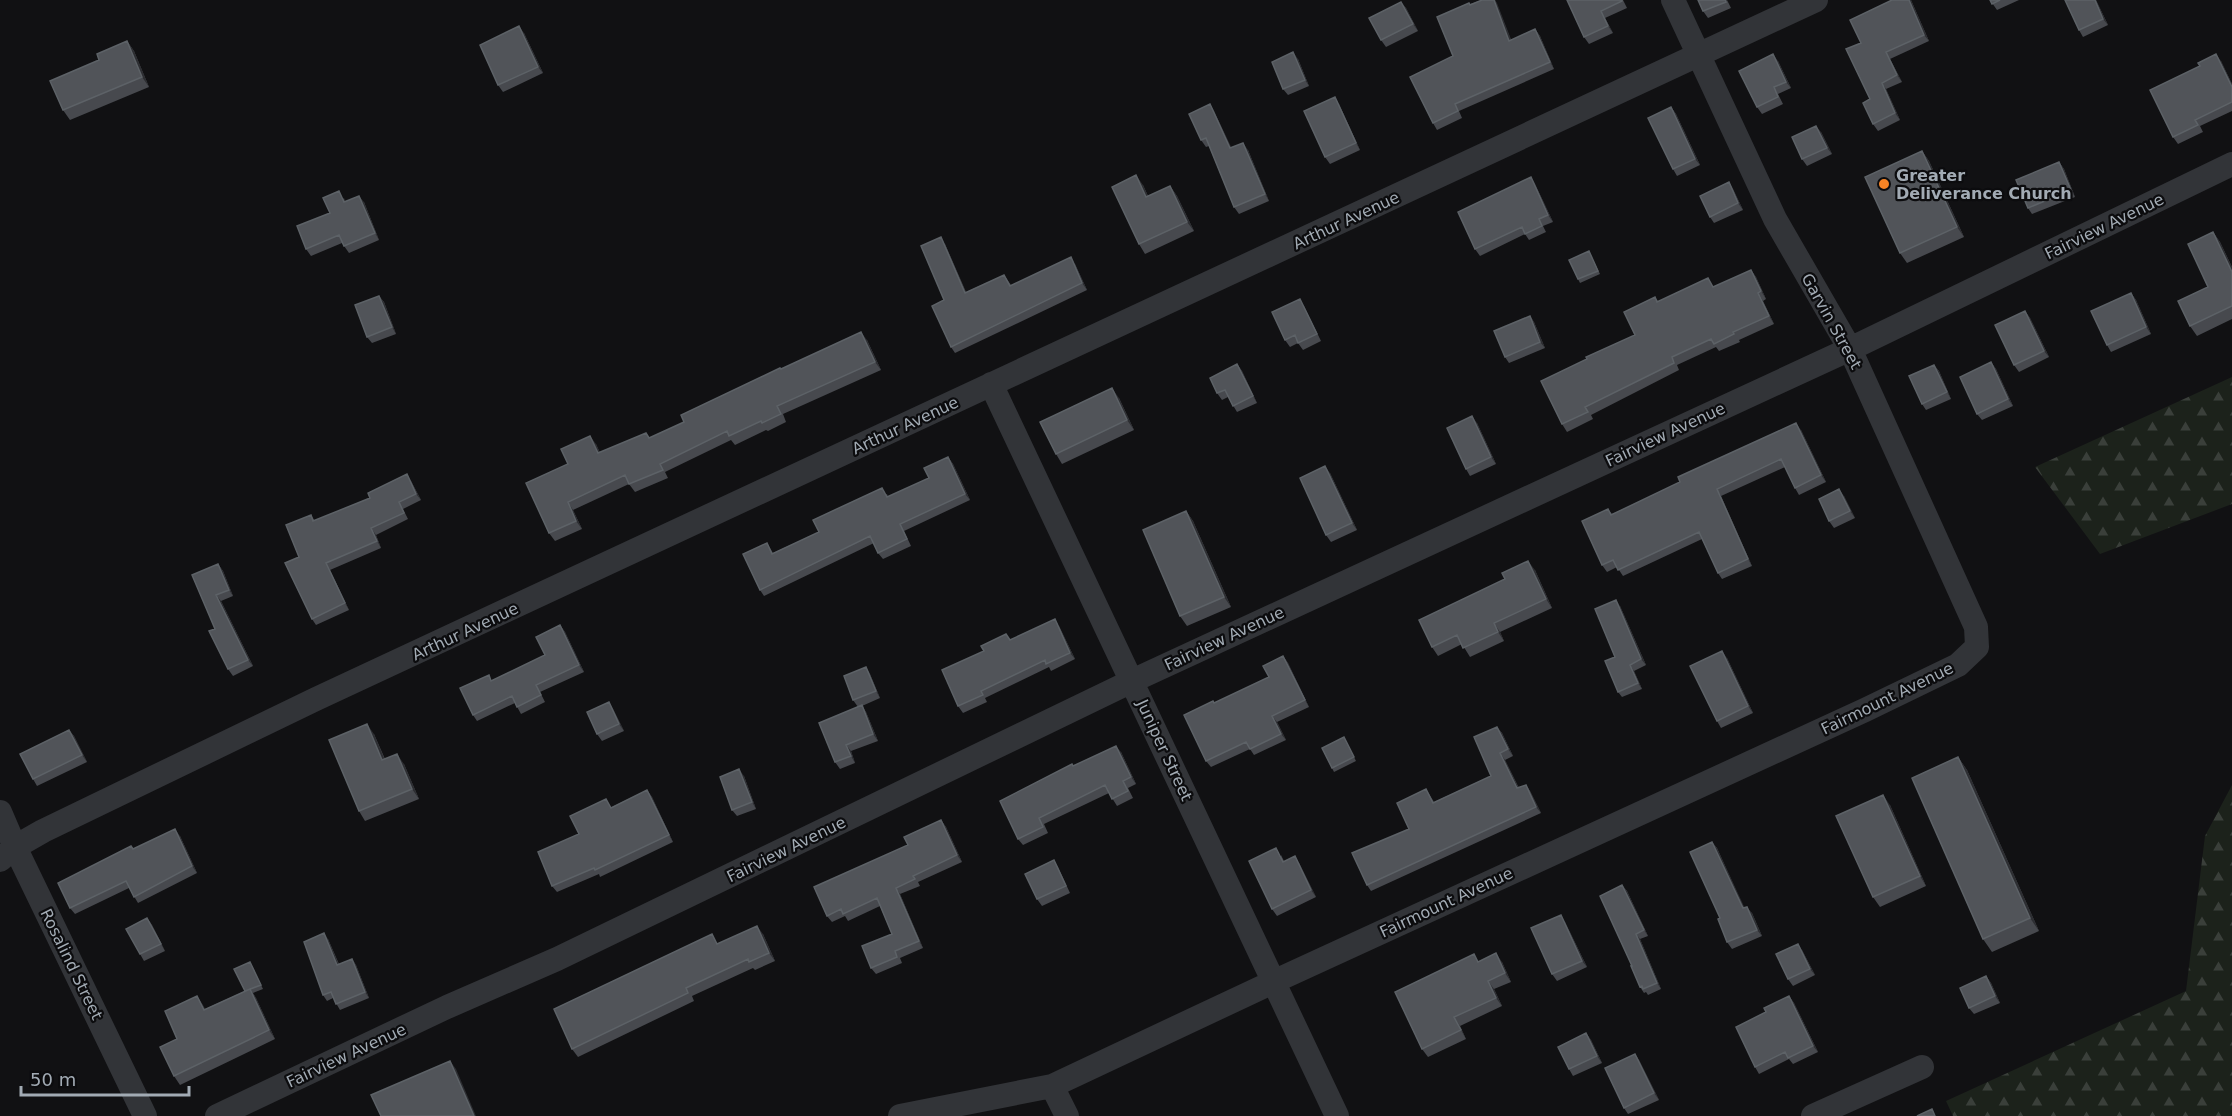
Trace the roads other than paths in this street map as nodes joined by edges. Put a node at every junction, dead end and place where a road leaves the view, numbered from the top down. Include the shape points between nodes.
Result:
1 (1673, 0) edge
2 (1816, 0) edge
3 (1698, 56) junction
4 (2232, 164) edge
5 (1850, 349) junction
6 (991, 384) junction
7 (1977, 647) joint
8 (1132, 681) junction
9 (0, 812) edge
10 (7, 854) edge
11 (1273, 982) junction
12 (1922, 1067) dead end
13 (1052, 1086) junction
14 (145, 1116) edge
15 (217, 1116) edge
16 (900, 1116) edge
17 (1067, 1116) edge
18 (1337, 1116) edge
19 (1813, 1116) edge

1 - 3 street, Garvin Street
2 - 3 street, Arthur Avenue
3 - 5 street, Garvin Street via 1775,219
3 - 6 street, Arthur Avenue
4 - 5 street, Fairview Avenue
5 - 7 street, Garvin Street via 1976,627
5 - 8 street, Fairview Avenue
6 - 8 street, Juniper Street
6 - 10 street, Arthur Avenue via 316,699 43,831
7 - 11 street, Fairmount Avenue via 1958,665 1865,710
8 - 11 street, Juniper Street
8 - 15 street, Fairview Avenue via 557,960 447,1007
9 - 10 street, Rosalind Street
10 - 14 street, Rosalind Street
11 - 13 street, Fairmount Avenue
11 - 18 street, Juniper Street
12 - 19 street
13 - 16 street, Fairmount Avenue
13 - 17 street

